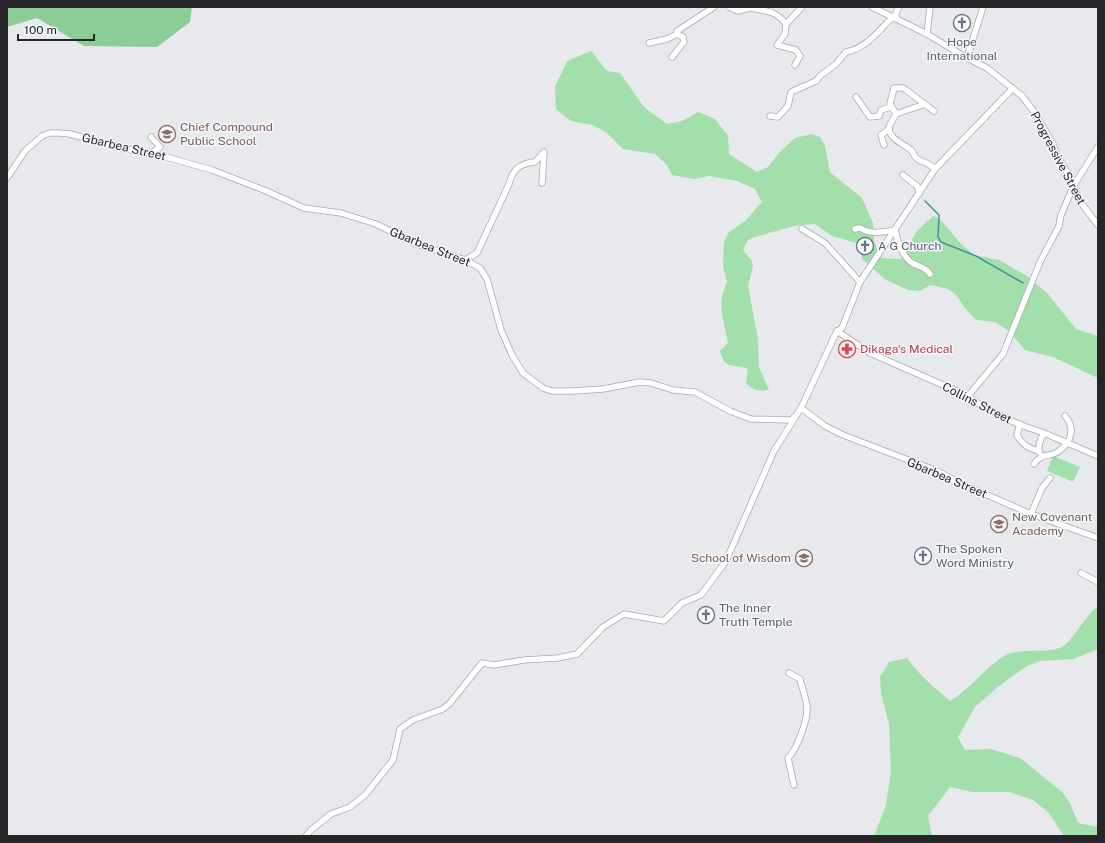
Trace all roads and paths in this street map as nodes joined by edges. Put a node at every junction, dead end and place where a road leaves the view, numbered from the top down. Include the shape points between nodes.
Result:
1 (714, 7) edge
2 (729, 7) edge
3 (802, 7) edge
4 (872, 7) edge
5 (899, 7) edge
6 (983, 7) edge
7 (752, 8) edge
8 (929, 8) edge
9 (894, 18) junction
10 (786, 24) junction
11 (677, 34) junction
12 (927, 34) junction
13 (649, 43) dead end
14 (672, 57) dead end
15 (967, 58) junction
16 (795, 65) dead end
17 (1013, 88) junction
18 (856, 97) dead end
19 (926, 104) junction
20 (891, 107) junction
21 (934, 111) dead end
22 (896, 114) junction
23 (770, 116) dead end
24 (889, 129) junction
25 (151, 137) dead end
26 (884, 145) dead end
27 (1098, 147) edge
28 (152, 153) junction
29 (935, 169) junction
30 (903, 175) dead end
31 (7, 178) edge
32 (542, 183) dead end
33 (1074, 185) junction
34 (919, 194) junction
35 (1098, 225) edge
36 (802, 229) dead end
37 (855, 229) dead end
38 (895, 230) junction
39 (466, 260) junction
40 (930, 274) dead end
41 (860, 282) junction
42 (837, 331) junction
43 (968, 396) junction
44 (800, 409) junction
45 (1065, 416) dead end
46 (1020, 424) junction
47 (1044, 433) junction
48 (1068, 444) junction
49 (1040, 454) junction
50 (1098, 456) edge
51 (1034, 464) dead end
52 (1050, 478) dead end
53 (1031, 514) junction
54 (1098, 538) edge
55 (1080, 573) dead end
56 (1098, 582) edge
57 (789, 673) dead end
58 (794, 785) dead end
59 (306, 836) edge

1 - 11 street via 677,31
2 - 7 street via 738,11
3 - 10 street
4 - 9 street, Progressive Street
5 - 9 street
6 - 15 street
7 - 10 street via 775,12
8 - 12 street
9 - 12 street, Progressive Street
9 - 23 street via 857,50 846,52 816,81 791,92 788,106 778,116
10 - 16 street via 785,34 777,45 796,50 800,56
11 - 13 street
11 - 14 street via 684,37 684,42
12 - 15 street, Progressive Street
15 - 17 street, Progressive Street via 987,68
17 - 29 street
17 - 33 street, Progressive Street via 1035,113
18 - 20 street via 870,117 879,116 881,110
19 - 20 street via 902,88 894,88
19 - 21 street
19 - 22 street
20 - 22 street
22 - 24 street
24 - 26 street via 881,135
24 - 29 street via 916,158 929,163
25 - 28 street via 160,147
27 - 33 street
28 - 31 street, Gbarbea Street via 125,149 70,134 50,133 42,136 25,151
28 - 39 street, Gbarbea Street via 229,175 304,208 341,213 376,224 417,244
29 - 34 street
30 - 34 street via 918,187
32 - 39 street via 544,152 535,162 525,163 511,174 509,184 478,253
33 - 35 street, Progressive Street via 1078,199
33 - 43 street via 1061,214 1059,226 1040,262 1003,354
34 - 38 street
36 - 41 street via 825,243
37 - 38 street via 881,233
38 - 40 street via 900,250 911,262 927,269
38 - 41 street
39 - 44 street, Gbarbea Street via 480,268 487,279 501,330 522,373 543,388 552,391 573,391 603,389 640,382 651,383 673,390 695,392 752,420 792,420
41 - 42 street via 842,328
42 - 43 street, Collins Street via 870,352
42 - 44 street
43 - 46 street, Collins Street via 982,406
44 - 53 street, Gbarbea Street via 843,435 937,471
44 - 59 street via 774,451 731,553 700,595 682,603 664,621 624,614 603,627 577,654 494,665 482,663 443,709 413,720 400,729 393,760 365,795 350,807 331,814
45 - 48 street via 1071,423
46 - 47 street, Collins Street
46 - 49 street via 1017,435 1021,442
47 - 48 street, Collins Street
47 - 49 street via 1041,437
48 - 49 street via 1059,451
48 - 50 street, Collins Street
49 - 51 street
52 - 53 street via 1042,488
53 - 54 street, Gbarbea Street
55 - 56 street
57 - 58 street via 800,679 807,708 804,726 794,752 788,758

